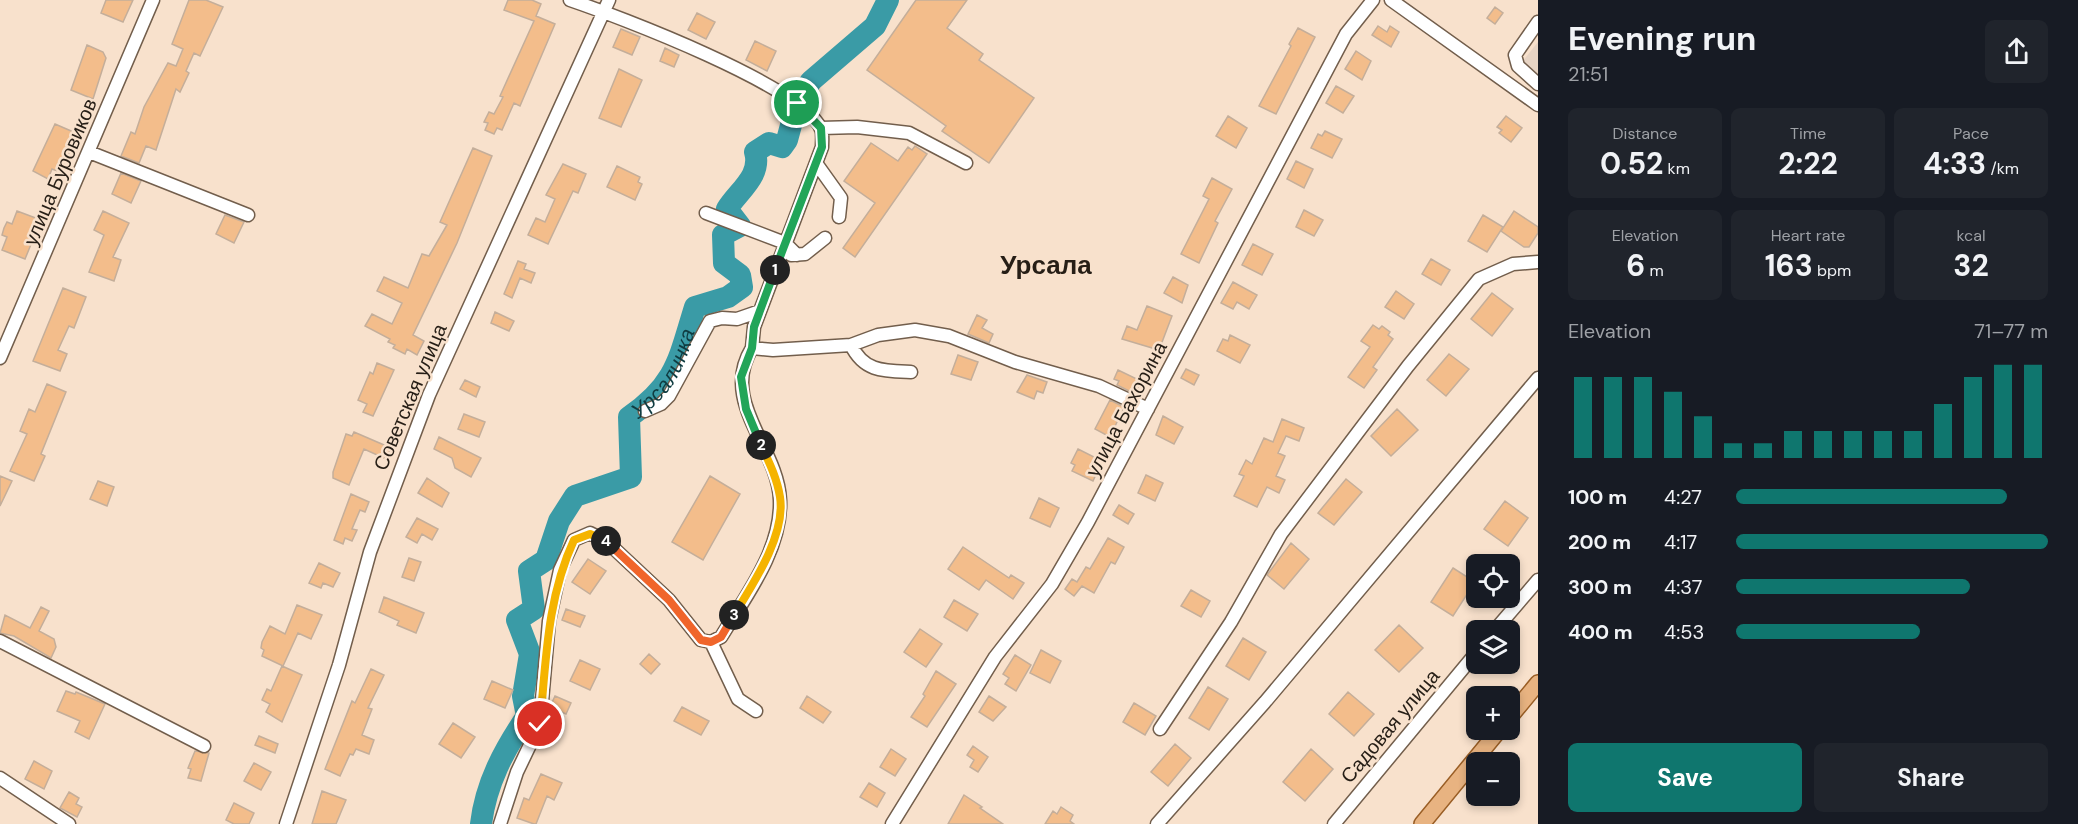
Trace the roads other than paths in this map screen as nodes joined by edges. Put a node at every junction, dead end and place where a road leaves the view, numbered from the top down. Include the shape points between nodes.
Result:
1 (153, 0) edge
2 (570, 0) edge
3 (1373, 0) edge
4 (1391, 0) edge
5 (606, 6) edge
6 (1538, 22) edge
7 (1538, 84) edge
8 (1536, 100) edge
9 (821, 128) junction
10 (89, 152) junction
11 (816, 163) junction
12 (966, 163) dead end
13 (706, 213) dead end
14 (248, 215) dead end
15 (839, 217) dead end
16 (825, 238) dead end
17 (785, 243) junction
18 (797, 255) junction
19 (781, 256) junction
20 (1538, 262) edge
21 (760, 311) junction
22 (851, 345) junction
23 (752, 348) junction
24 (0, 358) edge
25 (911, 372) dead end
26 (1538, 378) edge
27 (1148, 409) junction
28 (645, 411) dead end
29 (1538, 580) edge
30 (1504, 620) edge
31 (0, 641) edge
32 (711, 642) junction
33 (1466, 665) edge
34 (1538, 683) edge
35 (1520, 705) edge
36 (756, 711) dead end
37 (1160, 729) dead end
38 (1491, 740) edge
39 (204, 746) dead end
40 (0, 778) edge
41 (69, 824) edge
42 (286, 824) edge
43 (500, 824) edge
44 (892, 824) edge
45 (1157, 824) edge
46 (1334, 824) edge
47 (1422, 824) edge

1 - 10 street, улица Буровиков
2 - 5 street
3 - 27 street, улица Бахорина via 1346,34
4 - 8 street
5 - 9 street via 761,81 797,103
5 - 42 street, Советская улица via 434,384 403,461 370,552 339,665
6 - 7 street via 1515,55 1518,66
9 - 11 street via 822,147
9 - 12 street via 857,127 909,133
10 - 14 street
10 - 24 street, улица Буровиков
11 - 15 street via 841,198
11 - 17 street
13 - 17 street
16 - 18 street via 805,254
17 - 18 street
17 - 19 street
18 - 19 street
19 - 21 street
20 - 37 street via 1513,264 1479,279 1415,357 1281,534 1231,622
21 - 23 street
21 - 28 street via 737,319 710,321 669,396
22 - 23 street
22 - 25 street via 867,366 888,372
22 - 27 street via 878,335 915,330 948,336 1015,362 1099,386
23 - 32 street via 741,377 746,409 774,473 780,499 778,515 761,571 721,637
26 - 45 street
27 - 44 street, улица Бахорина via 1052,585 994,657
29 - 30 street
31 - 39 street
32 - 36 street via 738,699
32 - 43 street via 701,640 669,600 606,541 590,534 574,540 560,570 549,621 540,724 517,772
33 - 46 street, Садовая улица
34 - 35 main road
38 - 47 main road
40 - 41 street

